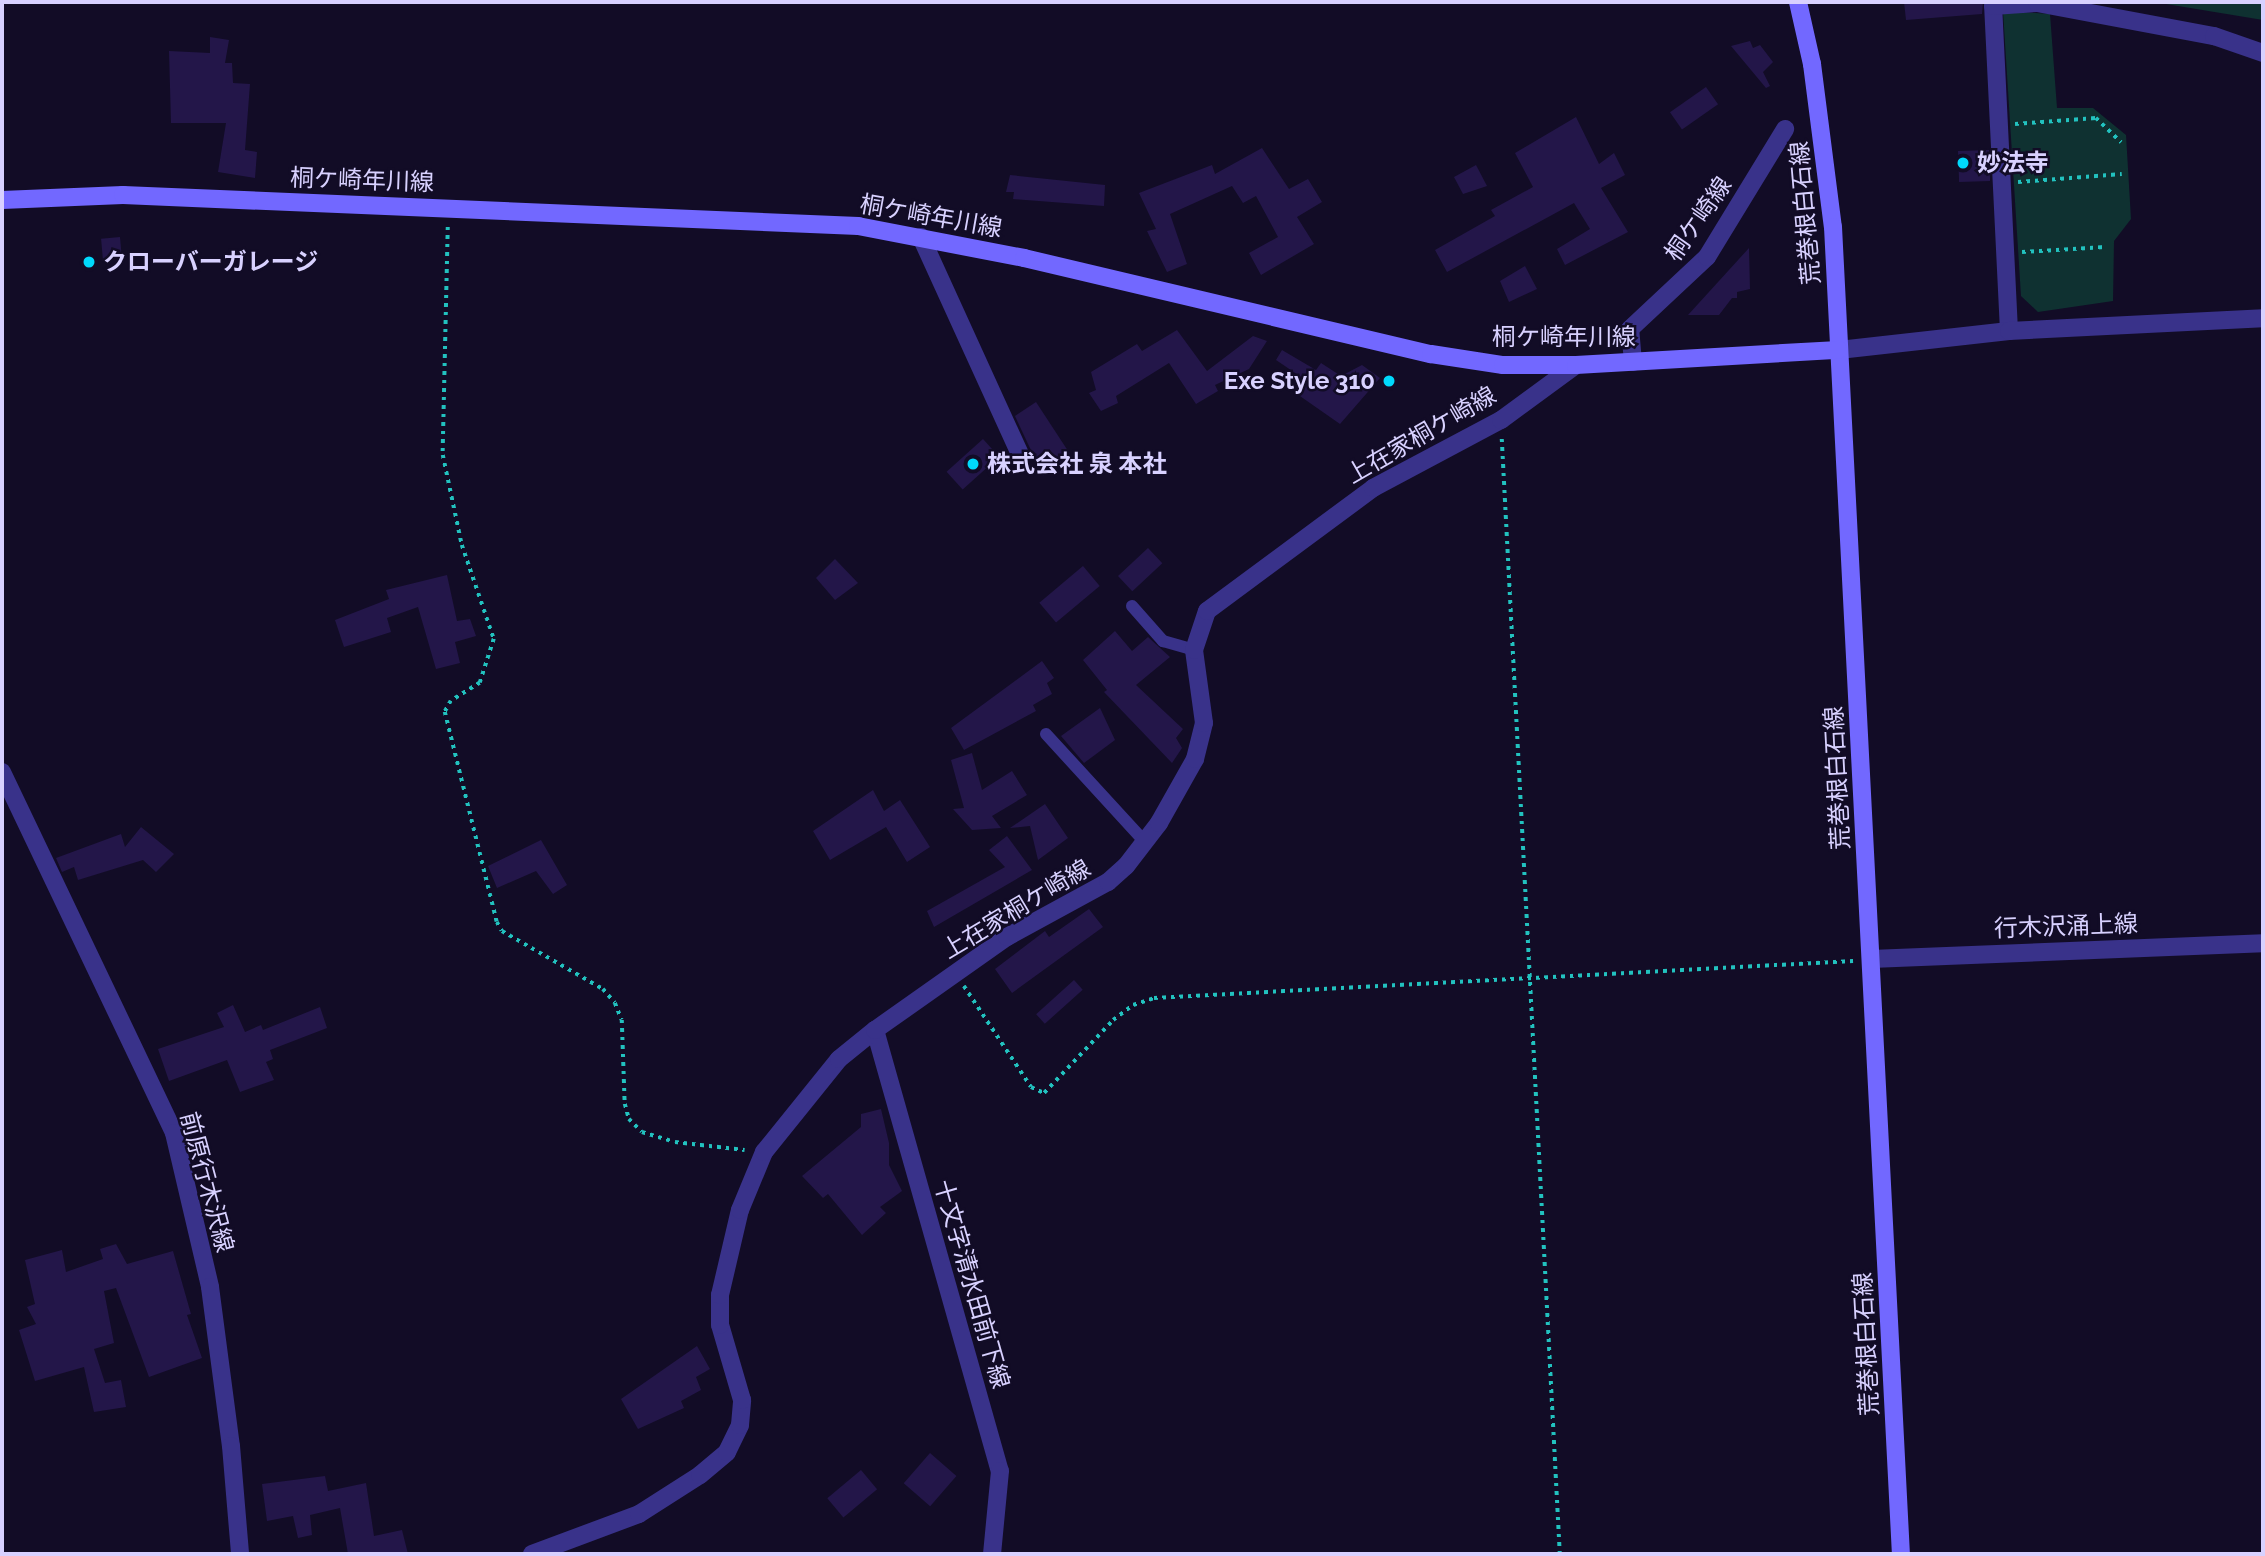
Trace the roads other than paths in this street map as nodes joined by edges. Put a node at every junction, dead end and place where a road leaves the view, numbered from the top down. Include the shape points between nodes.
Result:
1 (1798, 2) edge
2 (2263, 53) edge
3 (1785, 130) dead end
4 (2, 200) edge
5 (921, 237) junction
6 (2263, 317) edge
7 (2009, 331) junction
8 (1839, 350) junction
9 (1633, 362) junction
10 (1576, 365) junction
11 (1021, 456) dead end
12 (1132, 606) dead end
13 (1194, 650) junction
14 (1046, 734) dead end
15 (2, 772) edge
16 (1145, 842) junction
17 (2263, 943) edge
18 (1871, 959) junction
19 (875, 1030) junction
20 (240, 1554) edge
21 (532, 1554) edge
22 (992, 1554) edge
23 (1901, 1554) edge

1 - 8 street, 荒巻根白石線 via 1822,126
2 - 7 street via 2214,36 2037,3 1993,6
3 - 9 street, 桐ケ崎線 via 1707,257 1630,329
4 - 5 street, 桐ケ崎年川線 via 123,195 780,220
5 - 10 street, 桐ケ崎年川線 via 1431,354 1503,365
5 - 11 street
6 - 7 street
7 - 8 street
8 - 9 street, 桐ケ崎年川線
8 - 18 street, 荒巻根白石線
9 - 10 street, 桐ケ崎年川線
10 - 13 street, 上在家桐ケ崎線 via 1501,420 1373,488 1207,611
12 - 13 lane via 1163,641
13 - 16 street, 上在家桐ケ崎線 via 1204,723 1195,759
14 - 16 lane
15 - 20 street, 前原行木沢線 via 174,1133 210,1287
16 - 19 street, 上在家桐ケ崎線 via 1108,882 1007,937
17 - 18 street, 行木沢涌上線
18 - 23 street, 荒巻根白石線
19 - 21 street, 上在家桐ケ崎線 via 839,1059 764,1153 740,1210 720,1295 720,1325 742,1400 740,1425 727,1452 639,1514
19 - 22 street, 十文字清水田前下線 via 1000,1471

